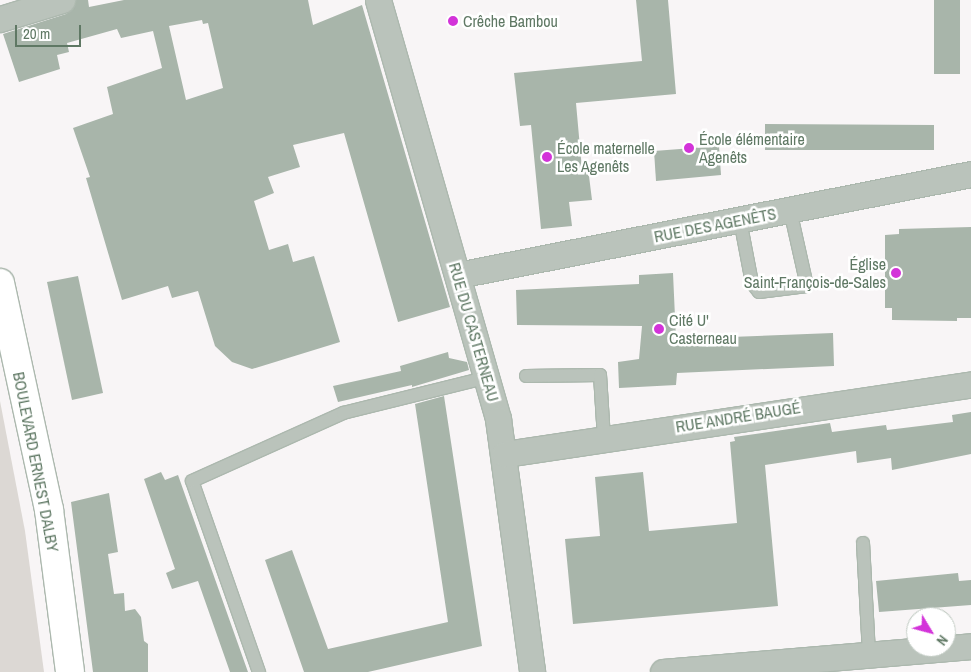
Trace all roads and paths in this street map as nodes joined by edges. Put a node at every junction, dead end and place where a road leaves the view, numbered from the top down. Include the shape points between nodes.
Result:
1 (62, 0) edge
2 (378, 0) edge
3 (0, 19) edge
4 (971, 174) edge
5 (790, 210) junction
6 (740, 220) junction
7 (458, 275) junction
8 (0, 283) edge
9 (526, 376) dead end
10 (488, 377) junction
11 (971, 384) edge
12 (604, 438) junction
13 (505, 454) junction
14 (863, 543) dead end
15 (971, 646) edge
16 (869, 655) junction
17 (70, 672) edge
18 (259, 672) edge
19 (532, 672) edge
20 (663, 672) edge

1 - 3 street
2 - 7 street, RUE DU CASTERNEAU
4 - 5 street, RUE DES AGENÊTS
5 - 6 street, RUE DES AGENÊTS
5 - 6 lane via 807,286 759,292 752,283
6 - 7 street, RUE DES AGENÊTS
7 - 10 street, RUE DU CASTERNEAU
8 - 17 street, BOULEVARD ERNEST DALBY via 49,510
9 - 12 lane via 600,375
10 - 13 street, RUE DU CASTERNEAU
10 - 18 lane via 343,413 192,481
11 - 12 street, RUE ANDRÉ BAUGÉ
12 - 13 street, RUE ANDRÉ BAUGÉ
13 - 19 street, RUE DU CASTERNEAU
14 - 16 lane
15 - 16 street
16 - 20 street

